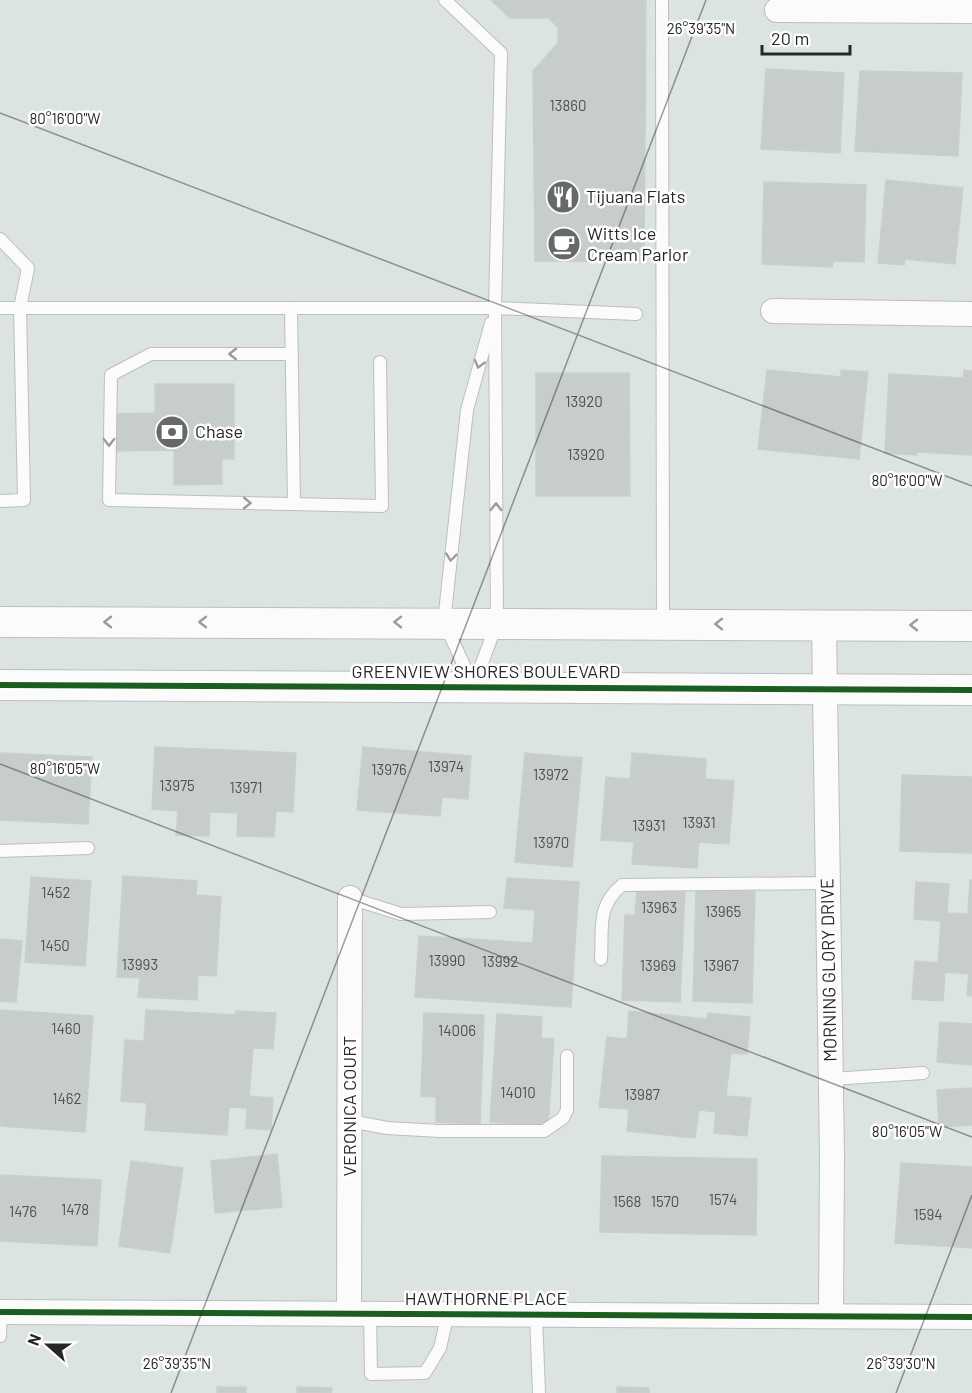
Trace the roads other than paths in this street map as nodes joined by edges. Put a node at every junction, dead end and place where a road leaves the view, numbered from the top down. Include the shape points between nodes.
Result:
1 (445, 0) edge
2 (662, 0) edge
3 (777, 10) dead end
4 (972, 11) edge
5 (0, 239) edge
6 (0, 308) edge
7 (20, 308) junction
8 (291, 308) junction
9 (495, 308) junction
10 (773, 311) dead end
11 (636, 314) dead end
12 (972, 314) edge
13 (292, 354) junction
14 (380, 362) dead end
15 (0, 501) edge
16 (294, 504) junction
17 (0, 622) edge
18 (444, 622) junction
19 (497, 623) junction
20 (663, 624) junction
21 (824, 625) junction
22 (972, 626) edge
23 (0, 685) edge
24 (473, 687) junction
25 (825, 689) junction
26 (972, 690) edge
27 (88, 848) dead end
28 (0, 851) edge
29 (828, 883) junction
30 (350, 898) joint
31 (490, 912) dead end
32 (601, 959) dead end
33 (567, 1056) dead end
34 (923, 1073) dead end
35 (831, 1079) junction
36 (350, 1121) junction
37 (0, 1312) edge
38 (359, 1313) junction
39 (448, 1313) junction
40 (536, 1314) junction
41 (831, 1315) junction
42 (972, 1317) edge
43 (0, 1336) edge
44 (539, 1393) edge

1 - 9 lane via 501,53
2 - 20 lane
3 - 4 street
5 - 7 lane via 28,268
6 - 7 lane
7 - 8 lane
7 - 15 lane via 24,500
8 - 9 lane
8 - 13 lane
9 - 11 lane
9 -> 18 lane via 467,410
19 -> 9 lane
10 - 12 street
13 - 16 lane
13 -> 16 lane via 151,354 111,375 109,500
14 - 16 lane via 382,506
18 -> 17 street
18 - 19 street
18 - 24 lane
19 - 20 street
19 - 24 lane
21 -> 20 street
22 -> 21 street
21 - 25 street, MORNING GLORY DRIVE
23 - 24 street, GREENVIEW SHORES BOULEVARD
24 - 25 street, GREENVIEW SHORES BOULEVARD
25 - 26 street, GREENVIEW SHORES BOULEVARD
25 - 29 street, MORNING GLORY DRIVE
27 - 28 lane
29 - 32 lane via 622,885 604,909
29 - 35 street, MORNING GLORY DRIVE
30 - 31 lane via 401,914
30 - 36 street, VERONICA COURT
33 - 36 lane via 567,1110 563,1118 544,1131 441,1131
34 - 35 lane
35 - 41 street, MORNING GLORY DRIVE
36 - 38 street, VERONICA COURT
37 - 38 street, HAWTHORNE PLACE
37 - 43 lane
38 - 39 street, HAWTHORNE PLACE
38 - 39 lane via 371,1374 425,1373 440,1348
39 - 40 street, HAWTHORNE PLACE
40 - 41 street, HAWTHORNE PLACE
40 - 44 lane
41 - 42 street, HAWTHORNE PLACE

